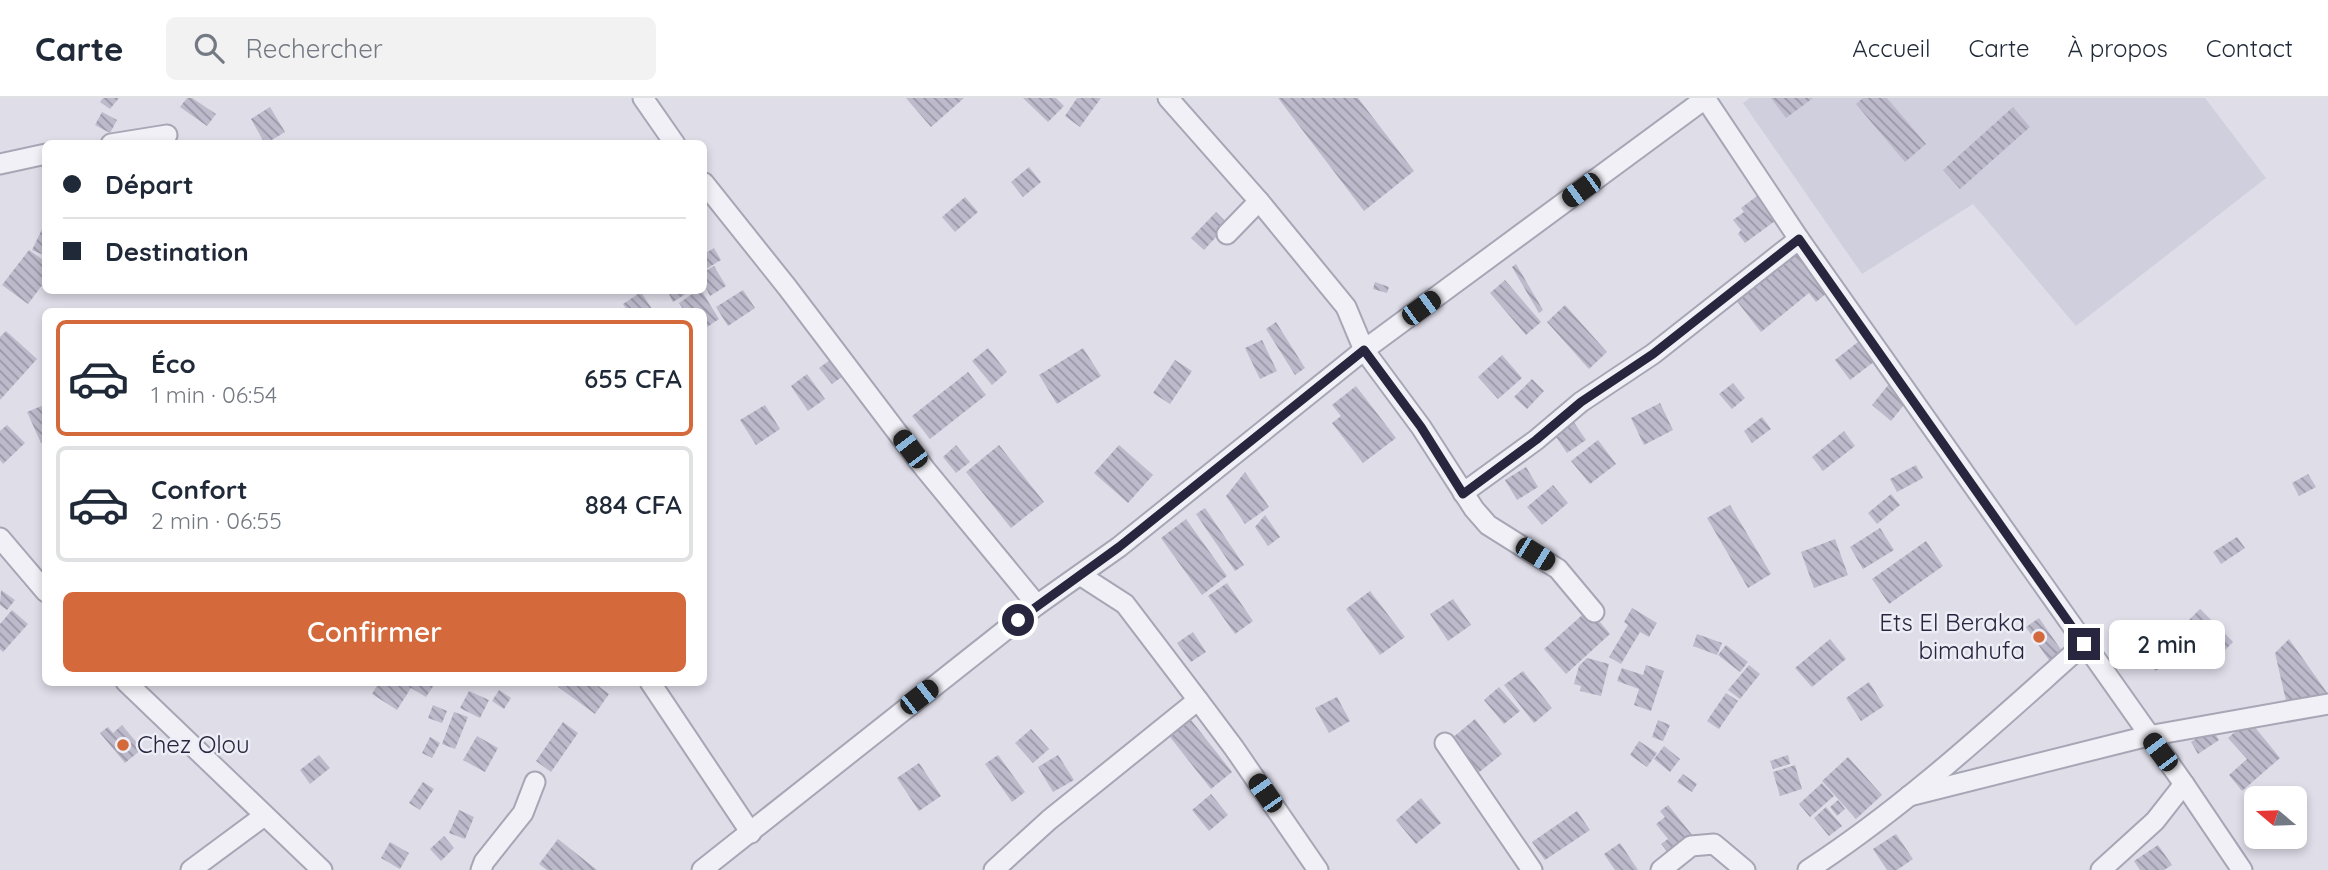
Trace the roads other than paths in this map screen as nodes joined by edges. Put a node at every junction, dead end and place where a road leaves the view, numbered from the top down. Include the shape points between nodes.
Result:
1 (643, 98) edge
2 (1168, 98) edge
3 (1705, 98) edge
4 (167, 135) dead end
5 (136, 140) edge
6 (672, 140) edge
7 (42, 155) edge
8 (0, 164) edge
9 (707, 187) edge
10 (1259, 201) junction
11 (1227, 234) dead end
12 (1799, 239) junction
13 (1364, 350) junction
14 (1463, 494) junction
15 (0, 538) edge
16 (1080, 575) junction
17 (42, 587) edge
18 (1037, 605) junction
19 (1594, 612) dead end
20 (2084, 644) junction
21 (130, 686) edge
22 (653, 686) edge
23 (1198, 700) junction
24 (2328, 704) edge
25 (2148, 736) junction
26 (1445, 743) dead end
27 (535, 782) dead end
28 (2184, 784) junction
29 (1909, 796) junction
30 (264, 816) junction
31 (751, 833) junction
32 (191, 870) edge
33 (322, 870) edge
34 (481, 870) edge
35 (702, 870) edge
36 (994, 870) edge
37 (1318, 870) edge
38 (1532, 870) edge
39 (1661, 870) edge
40 (1745, 870) edge
41 (1808, 870) edge
42 (2101, 870) edge
43 (2242, 870) edge

1 - 6 street
2 - 10 street
3 - 12 street
3 - 13 street
4 - 5 street
7 - 8 street
9 - 18 street via 925,469
10 - 11 street
10 - 13 street via 1346,307
12 - 14 street
12 - 20 street
13 - 14 street
13 - 16 street
14 - 19 street via 1488,525 1558,569
15 - 17 street
16 - 18 street
16 - 23 street via 1125,604
18 - 31 street
20 - 25 street
20 - 29 street
21 - 30 street
22 - 31 street
23 - 36 street
23 - 37 street
24 - 25 street
25 - 28 street
25 - 29 street
26 - 38 street
27 - 34 street via 523,813
28 - 42 street via 2155,821
28 - 43 street
29 - 41 street
30 - 32 street
30 - 33 street
31 - 35 street
39 - 40 street via 1691,846 1714,844

